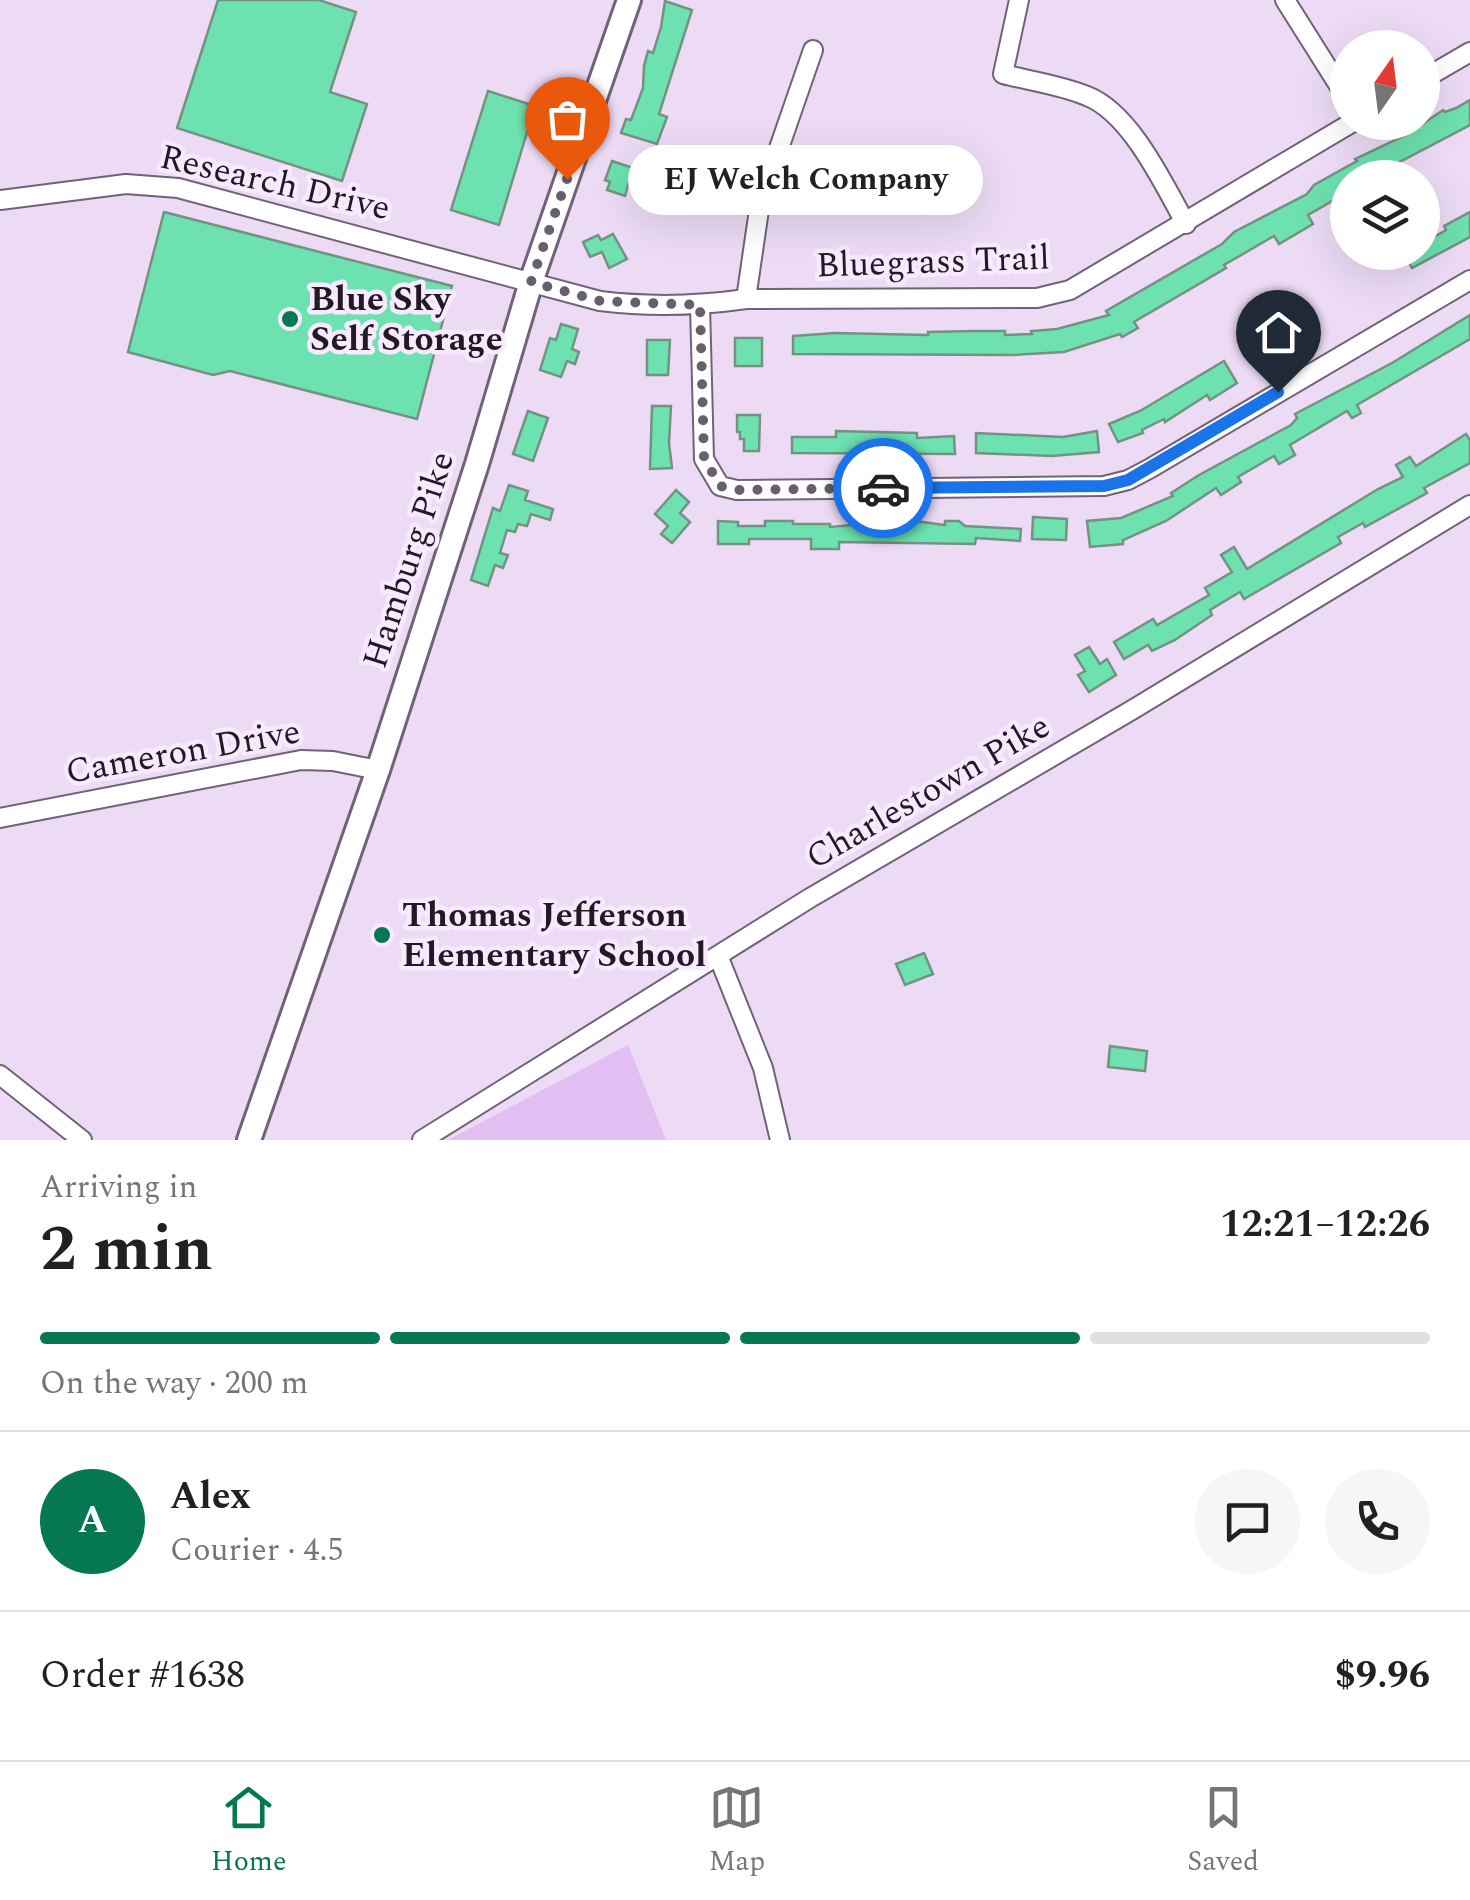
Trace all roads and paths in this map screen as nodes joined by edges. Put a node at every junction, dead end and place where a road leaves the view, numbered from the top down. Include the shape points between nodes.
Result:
1 (629, 0) edge
2 (1020, 0) edge
3 (1285, 0) edge
4 (812, 50) dead end
5 (1470, 52) edge
6 (1440, 70) edge
7 (1330, 71) edge
8 (1330, 137) edge
9 (0, 200) edge
10 (1186, 224) junction
11 (1470, 280) edge
12 (531, 282) junction
13 (746, 299) junction
14 (700, 305) junction
15 (1470, 505) edge
16 (378, 770) junction
17 (0, 818) edge
18 (719, 958) junction
19 (0, 1076) edge
20 (82, 1140) edge
21 (249, 1140) edge
22 (422, 1140) edge
23 (780, 1140) edge

1 - 12 main road, Hamburg Pike
2 - 10 street via 1003,74 1090,96 1145,152
3 - 7 street
4 - 13 street via 760,203
5 - 6 street
8 - 10 street, Bluegrass Trail
9 - 12 street, Research Drive via 126,184 178,188
10 - 13 street, Bluegrass Trail via 1070,290 1037,298
11 - 14 street via 1149,469 1104,486 720,486 704,458
12 - 14 street, Bluegrass Trail via 600,301
12 - 16 main road, Hamburg Pike
13 - 14 street, Bluegrass Trail
15 - 18 street, Charlestown Pike
16 - 17 street, Cameron Drive via 301,760
16 - 21 main road, Hamburg Pike
18 - 22 street, Charlestown Pike
18 - 23 street via 764,1068
19 - 20 street

